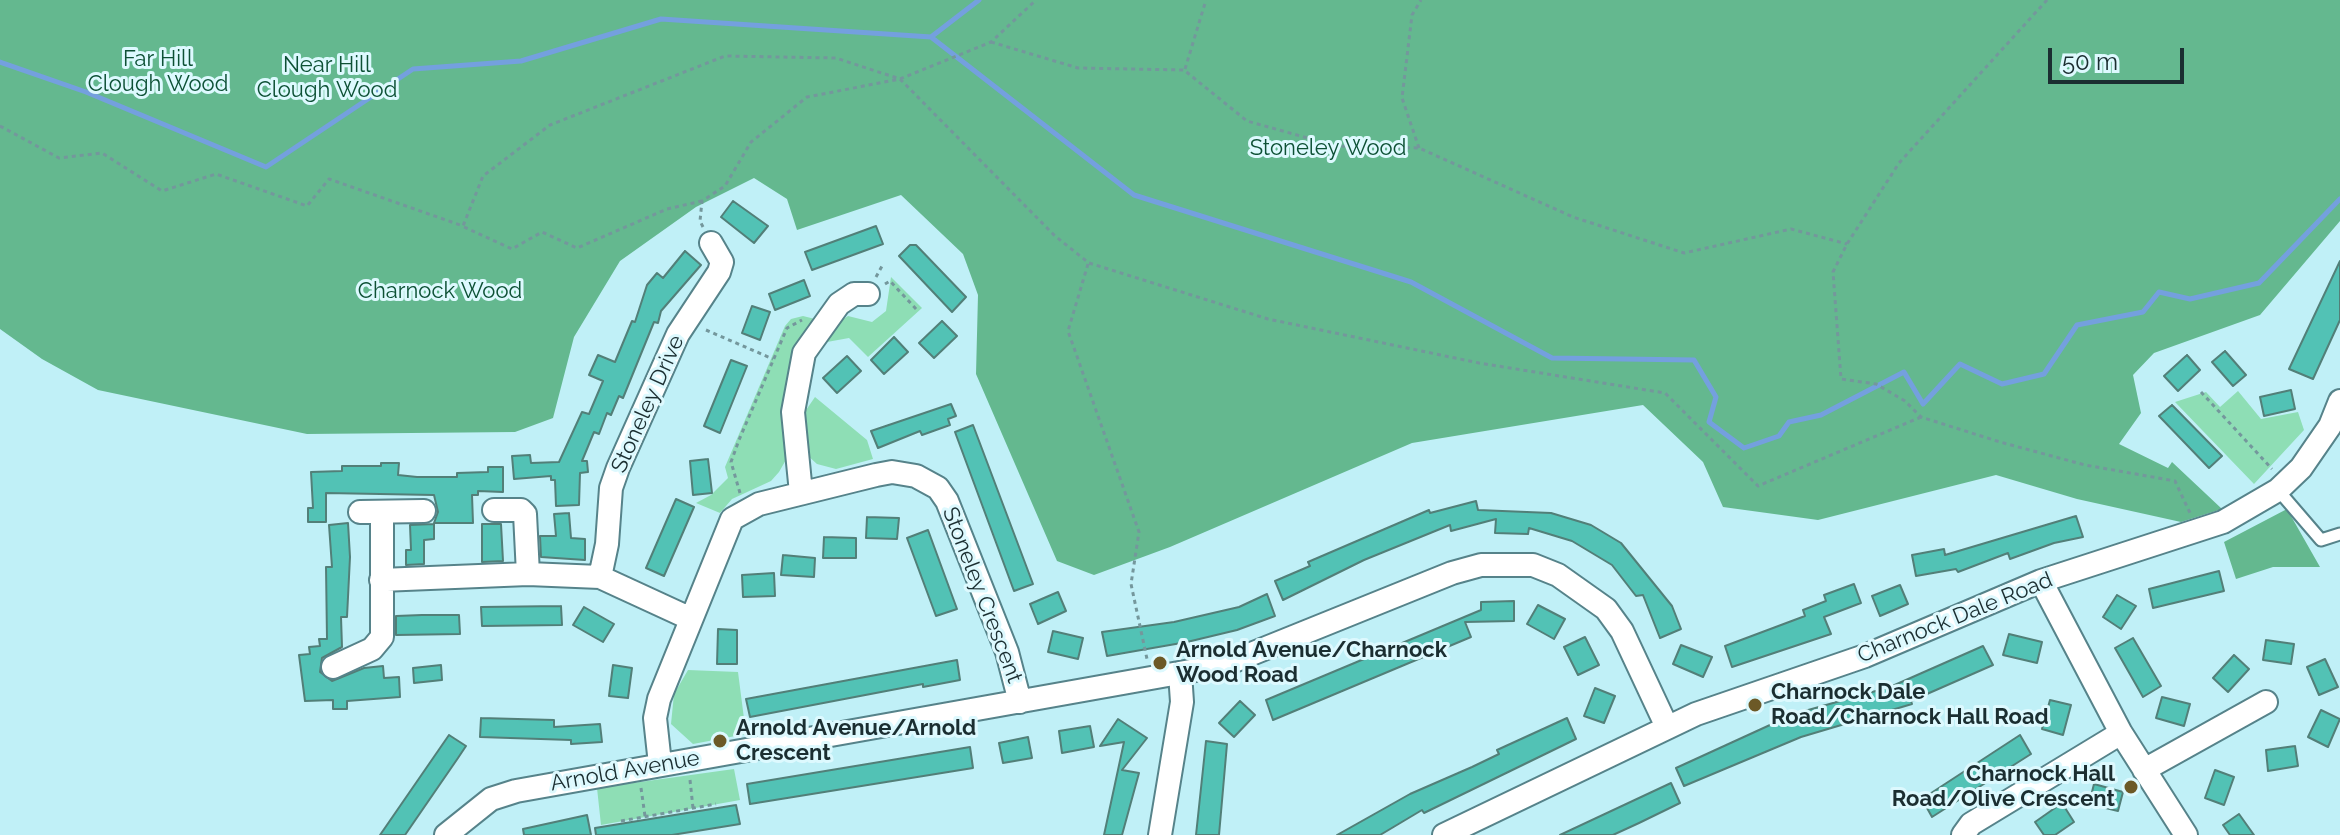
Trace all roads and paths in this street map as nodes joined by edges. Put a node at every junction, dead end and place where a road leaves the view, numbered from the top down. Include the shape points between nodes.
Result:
1 (1036, 0) edge
2 (1206, 0) edge
3 (1421, 0) edge
4 (2047, 0) edge
5 (991, 42) junction
6 (1184, 70) junction
7 (900, 79) junction
8 (0, 126) edge
9 (1419, 148) junction
10 (702, 201) junction
11 (463, 226) junction
12 (711, 243) joint
13 (1847, 244) junction
14 (1089, 263) junction
15 (868, 294) joint
16 (918, 311) dead end
17 (686, 321) junction
18 (819, 329) junction
19 (773, 359) junction
20 (2201, 392) dead end
21 (2340, 401) edge
22 (1921, 417) junction
23 (2282, 487) junction
24 (801, 493) junction
25 (747, 509) junction
26 (494, 510) dead end
27 (424, 511) dead end
28 (2194, 532) junction
29 (2340, 534) edge
30 (528, 574) junction
31 (600, 577) junction
32 (381, 580) junction
33 (2041, 581) junction
34 (689, 618) junction
35 (333, 667) dead end
36 (1180, 673) junction
37 (1151, 679) junction
38 (1020, 702) junction
39 (2266, 702) dead end
40 (1667, 727) junction
41 (2121, 733) junction
42 (688, 759) junction
43 (660, 764) junction
44 (637, 768) junction
45 (2144, 770) junction
46 (716, 804) dead end
47 (693, 808) junction
48 (645, 816) junction
49 (621, 821) dead end
50 (446, 835) edge
51 (1160, 835) edge
52 (1444, 835) edge
53 (1963, 835) edge
54 (2186, 835) edge

1 - 5 path
2 - 6 path
3 - 9 path via 1412,15 1402,98
4 - 13 path via 1899,163
5 - 6 path via 1078,68
5 - 7 path
6 - 9 path via 1247,121 1336,146
7 - 10 path via 807,97 751,142 725,186
7 - 11 path via 836,58 725,56 550,125 483,176
7 - 14 path via 1055,236
8 - 11 path via 59,158 102,153 162,191 216,174 307,206 329,179
9 - 13 path via 1573,217 1684,253 1791,229
10 - 11 path via 667,209 577,248 542,232 512,249
10 - 12 path via 700,221
12 - 17 street, Stoneley Drive via 722,262
13 - 22 path via 1833,272 1841,379 1876,384
14 - 22 path via 1268,319 1479,363 1665,393 1758,486
14 - 37 path via 1068,331 1139,532 1131,584
15 - 16 path via 890,281
15 - 18 street via 854,294 839,304
17 - 19 path
17 - 31 street, Stoneley Drive via 611,488
18 - 19 path via 797,320 787,328
18 - 24 street via 804,353 793,412
19 - 25 path via 731,462
20 - 23 path
21 - 23 street, Charnock Dale Road via 2316,448
22 - 28 path via 2085,465 2175,481 2187,501
23 - 28 street, Charnock Dale Road via 2252,508
23 - 29 lane via 2321,540
24 - 25 street, Stoneley Crescent
24 - 38 street, Stoneley Crescent via 892,472 916,476 938,488 1007,652
25 - 34 street via 725,530
26 - 30 street via 525,514
27 - 32 street via 371,512
28 - 33 street, Charnock Dale Road
30 - 31 street
30 - 32 street
31 - 34 street
32 - 35 street via 379,643
33 - 40 street, Charnock Dale Road via 1865,656
33 - 41 street
34 - 43 street via 655,718
36 - 37 street, Arnold Avenue
36 - 40 street, Arnold Avenue via 1254,656 1452,573 1481,565 1533,565 1558,575 1606,609 1622,631
36 - 51 street via 1182,702
37 - 38 street, Arnold Avenue
38 - 42 street, Arnold Avenue
39 - 45 street
40 - 52 street, Charnock Dale Road
41 - 45 street
41 - 53 street via 1971,824
42 - 43 street, Arnold Avenue
42 - 47 path
43 - 44 street, Arnold Avenue
44 - 48 path
44 - 50 street, Arnold Avenue via 491,799
45 - 54 street
46 - 47 path
47 - 48 path
48 - 49 path

